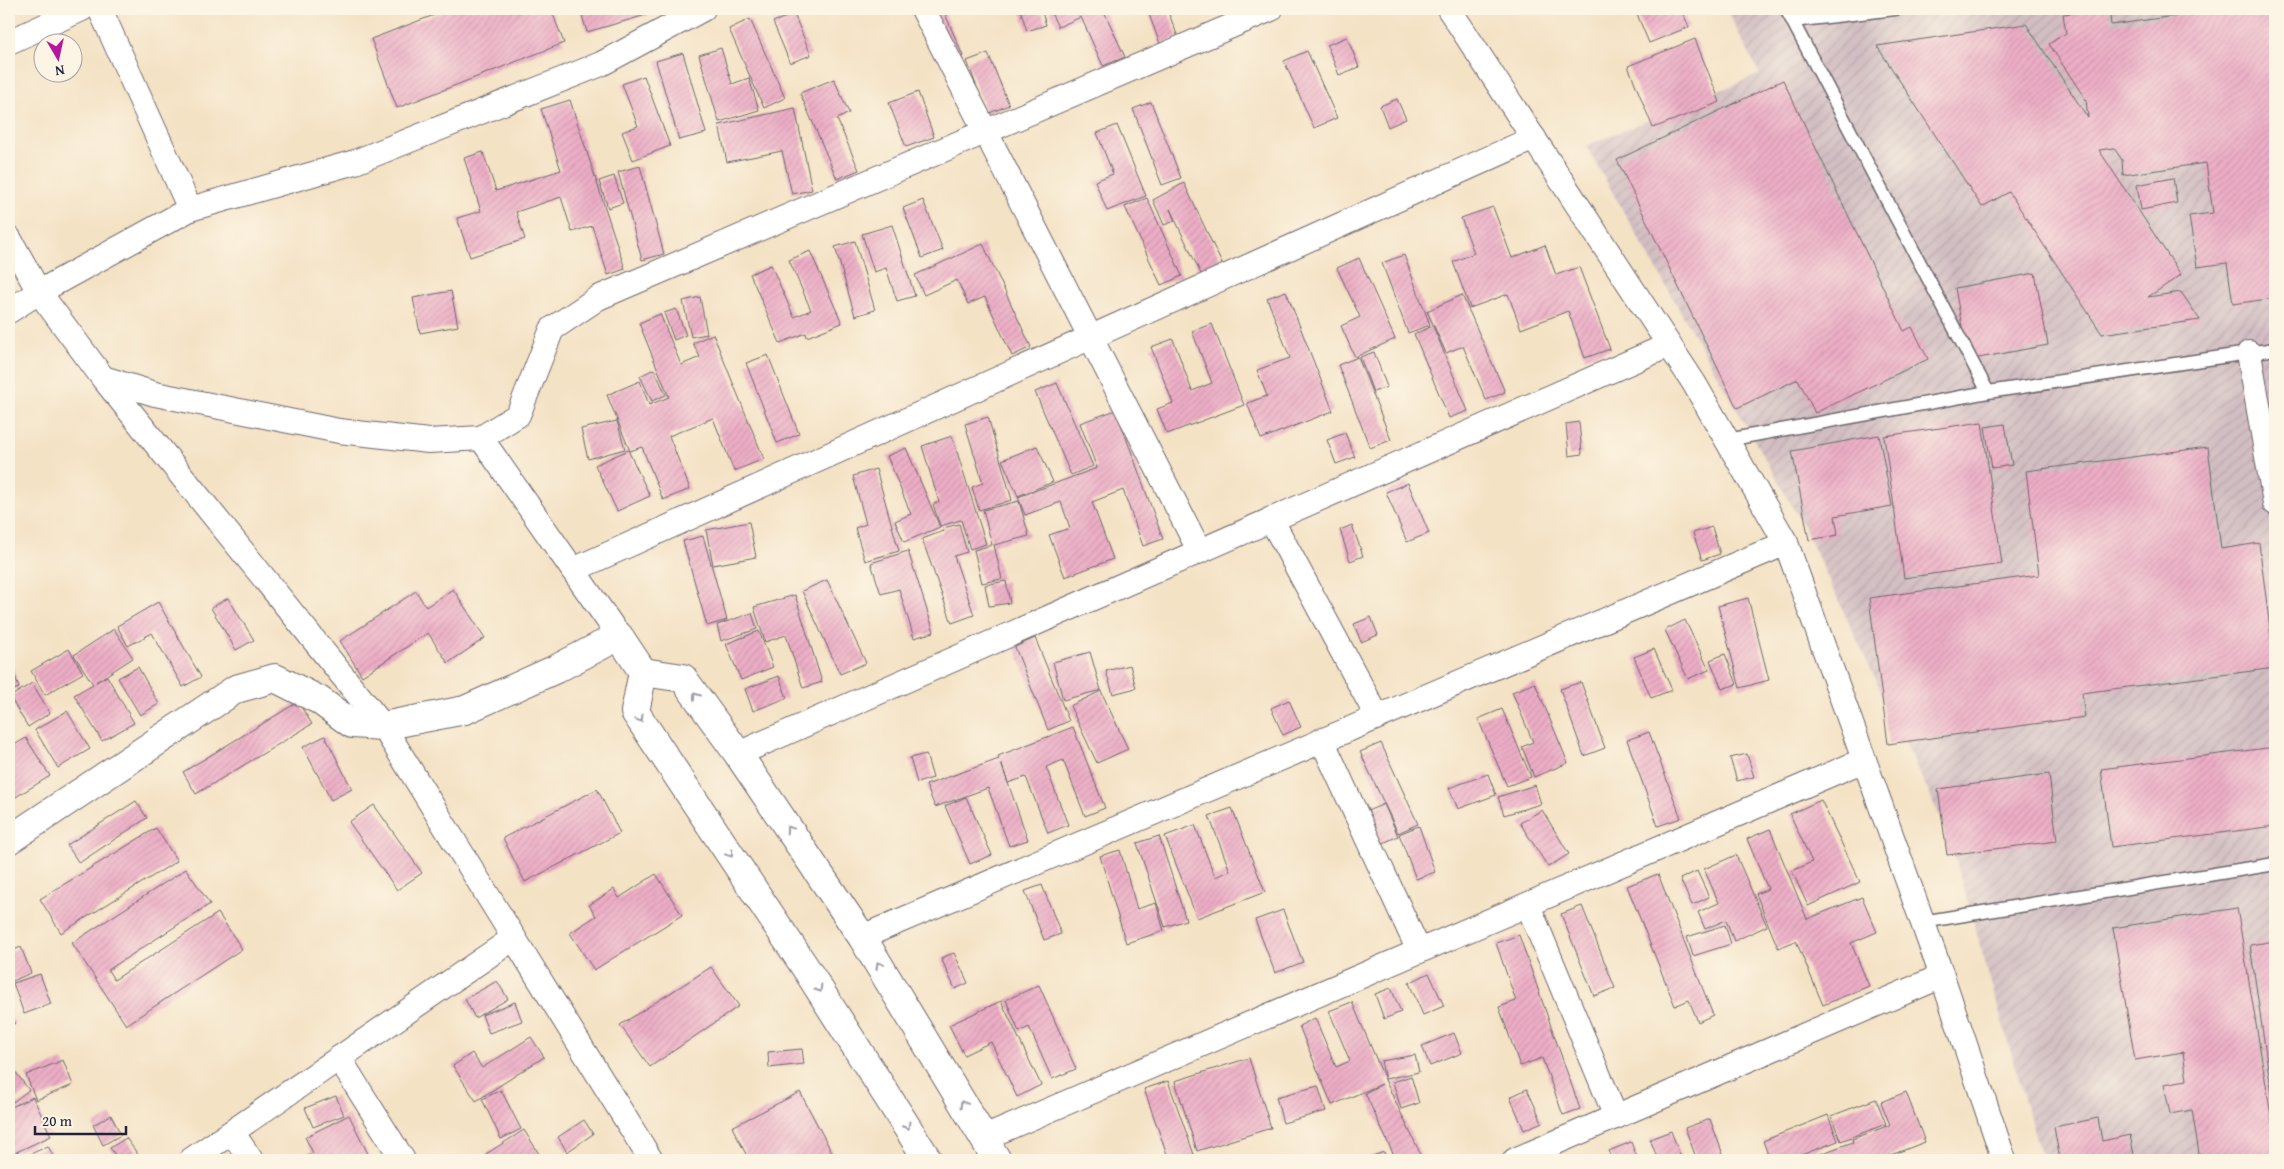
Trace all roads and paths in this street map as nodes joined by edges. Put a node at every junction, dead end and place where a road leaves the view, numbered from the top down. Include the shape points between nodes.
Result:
1 (82, 9) edge
2 (100, 9) edge
3 (703, 9) edge
4 (923, 9) edge
5 (1271, 9) edge
6 (1449, 9) edge
7 (1786, 9) edge
8 (1895, 9) edge
9 (1793, 21) junction
10 (9, 42) edge
11 (985, 131) junction
12 (1534, 138) junction
13 (190, 209) junction
14 (9, 238) edge
15 (38, 292) junction
16 (9, 311) edge
17 (1090, 337) junction
18 (1669, 345) junction
19 (2275, 349) edge
20 (2249, 353) junction
21 (103, 378) junction
22 (1988, 392) junction
23 (481, 438) junction
24 (1727, 440) junction
25 (2275, 503) edge
26 (1271, 519) junction
27 (1786, 543) junction
28 (1199, 550) junction
29 (573, 570) junction
30 (619, 636) junction
31 (643, 672) junction
32 (1376, 716) junction
33 (384, 726) junction
34 (1322, 740) junction
35 (738, 754) junction
36 (1864, 760) junction
37 (9, 840) edge
38 (2275, 864) edge
39 (1528, 905) junction
40 (1922, 922) junction
41 (862, 937) junction
42 (514, 938) junction
43 (1419, 951) junction
44 (1942, 976) junction
45 (339, 1058) junction
46 (1616, 1117) junction
47 (232, 1132) junction
48 (991, 1149) edge
49 (191, 1160) edge
50 (251, 1160) edge
51 (403, 1160) edge
52 (651, 1160) edge
53 (928, 1160) edge
54 (1515, 1160) edge
55 (2004, 1160) edge

1 - 10 street
2 - 13 street
3 - 13 street via 600,64 355,162
4 - 11 street
5 - 11 street
6 - 12 street
7 - 9 lane
8 - 9 lane
9 - 22 lane
11 - 17 street
11 - 23 street via 598,298 552,329 518,415
12 - 17 street
12 - 18 street
13 - 15 street
14 - 15 street
15 - 16 street
15 - 21 street
17 - 28 street
17 - 29 street
18 - 24 street
18 - 26 street
19 - 20 lane
20 - 22 lane
20 - 25 street
21 - 23 street via 155,394 339,432 429,441
21 - 33 street
22 - 24 lane
23 - 29 street
24 - 27 street
26 - 28 street
26 - 32 street
27 - 32 street
27 - 36 street
28 - 35 street
29 - 30 street
30 - 31 street
30 - 33 street via 465,710
35 -> 31 street via 683,678
31 -> 53 street via 635,712 805,966
32 - 34 street
33 - 37 street via 352,724 319,700 275,678 236,689
33 - 42 street
34 - 41 street
34 - 43 street
41 -> 35 street
36 - 39 street
36 - 40 street
38 - 40 lane
39 - 43 street
39 - 46 street
40 - 44 street
48 -> 41 street
42 - 45 street
42 - 52 street
43 - 48 street
44 - 46 street
44 - 55 street
45 - 47 street
45 - 51 street
46 - 54 street
47 - 49 street
47 - 50 street

